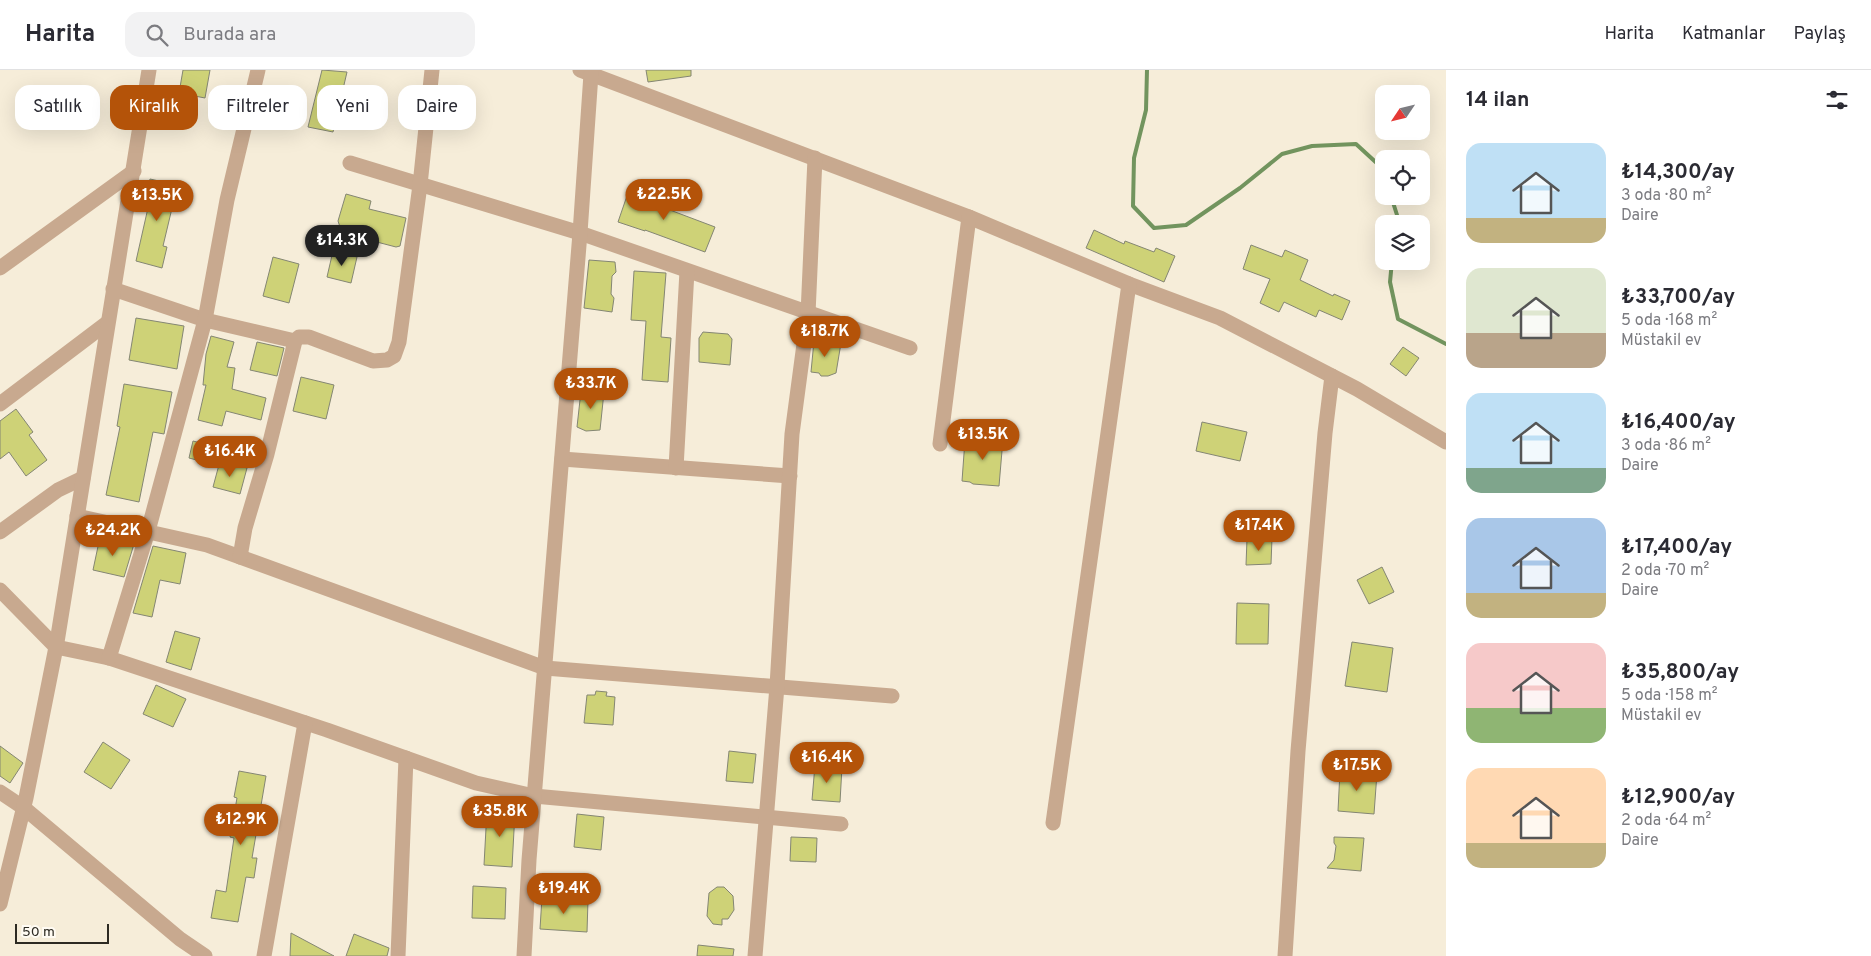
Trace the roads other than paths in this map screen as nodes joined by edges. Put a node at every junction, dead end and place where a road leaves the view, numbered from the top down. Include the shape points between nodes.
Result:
1 (149, 70) edge
2 (258, 70) edge
3 (432, 70) edge
4 (586, 72) edge
5 (815, 158) junction
6 (350, 163) dead end
7 (134, 171) junction
8 (420, 185) junction
9 (969, 217) junction
10 (580, 233) junction
11 (0, 268) edge
12 (686, 271) junction
13 (1129, 284) junction
14 (113, 289) junction
15 (808, 314) junction
16 (205, 320) junction
17 (108, 323) junction
18 (295, 341) junction
19 (910, 348) dead end
20 (1332, 376) junction
21 (0, 404) edge
22 (1446, 442) edge
23 (940, 444) dead end
24 (562, 459) junction
25 (676, 468) junction
26 (790, 476) junction
27 (83, 478) junction
28 (77, 516) junction
29 (0, 532) edge
30 (148, 532) junction
31 (240, 557) junction
32 (0, 590) edge
33 (56, 647) junction
34 (109, 658) junction
35 (545, 668) junction
36 (776, 686) junction
37 (892, 696) dead end
38 (304, 723) junction
39 (406, 758) junction
40 (0, 792) edge
41 (534, 796) junction
42 (24, 808) junction
43 (765, 816) junction
44 (1053, 823) dead end
45 (841, 824) dead end
46 (0, 904) edge
47 (205, 956) edge
48 (264, 956) edge
49 (398, 956) edge
50 (524, 956) edge
51 (755, 956) edge
52 (1285, 956) edge

1 - 7 street
2 - 16 street via 227,200
3 - 8 street
4 - 5 street
4 - 10 street
5 - 9 street
5 - 15 street
6 - 8 street
7 - 11 street
7 - 14 street
8 - 10 street
8 - 18 street via 399,342 394,356 373,361 308,337 299,337
9 - 13 street
9 - 23 street
10 - 12 street
10 - 24 street
12 - 15 street
12 - 25 street
13 - 20 street via 1220,318
13 - 44 street
14 - 16 street
14 - 17 street
15 - 19 street
15 - 26 street via 792,434
16 - 18 street
16 - 30 street
17 - 21 street
17 - 27 street
18 - 31 street
20 - 22 street
20 - 52 street via 1299,741
24 - 25 street
24 - 35 street
25 - 26 street
26 - 36 street
27 - 28 street
27 - 29 street via 58,490
28 - 30 street
28 - 33 street
30 - 31 street via 207,545
30 - 34 street
31 - 35 street
32 - 33 street
33 - 34 street
33 - 42 street
34 - 38 street
35 - 36 street
35 - 41 street
36 - 37 street
36 - 43 street
38 - 39 street
38 - 48 street
39 - 41 street via 476,783
39 - 49 street
40 - 42 street
41 - 43 street
41 - 50 street
42 - 46 street
42 - 47 street via 180,939
43 - 45 street
43 - 51 street

